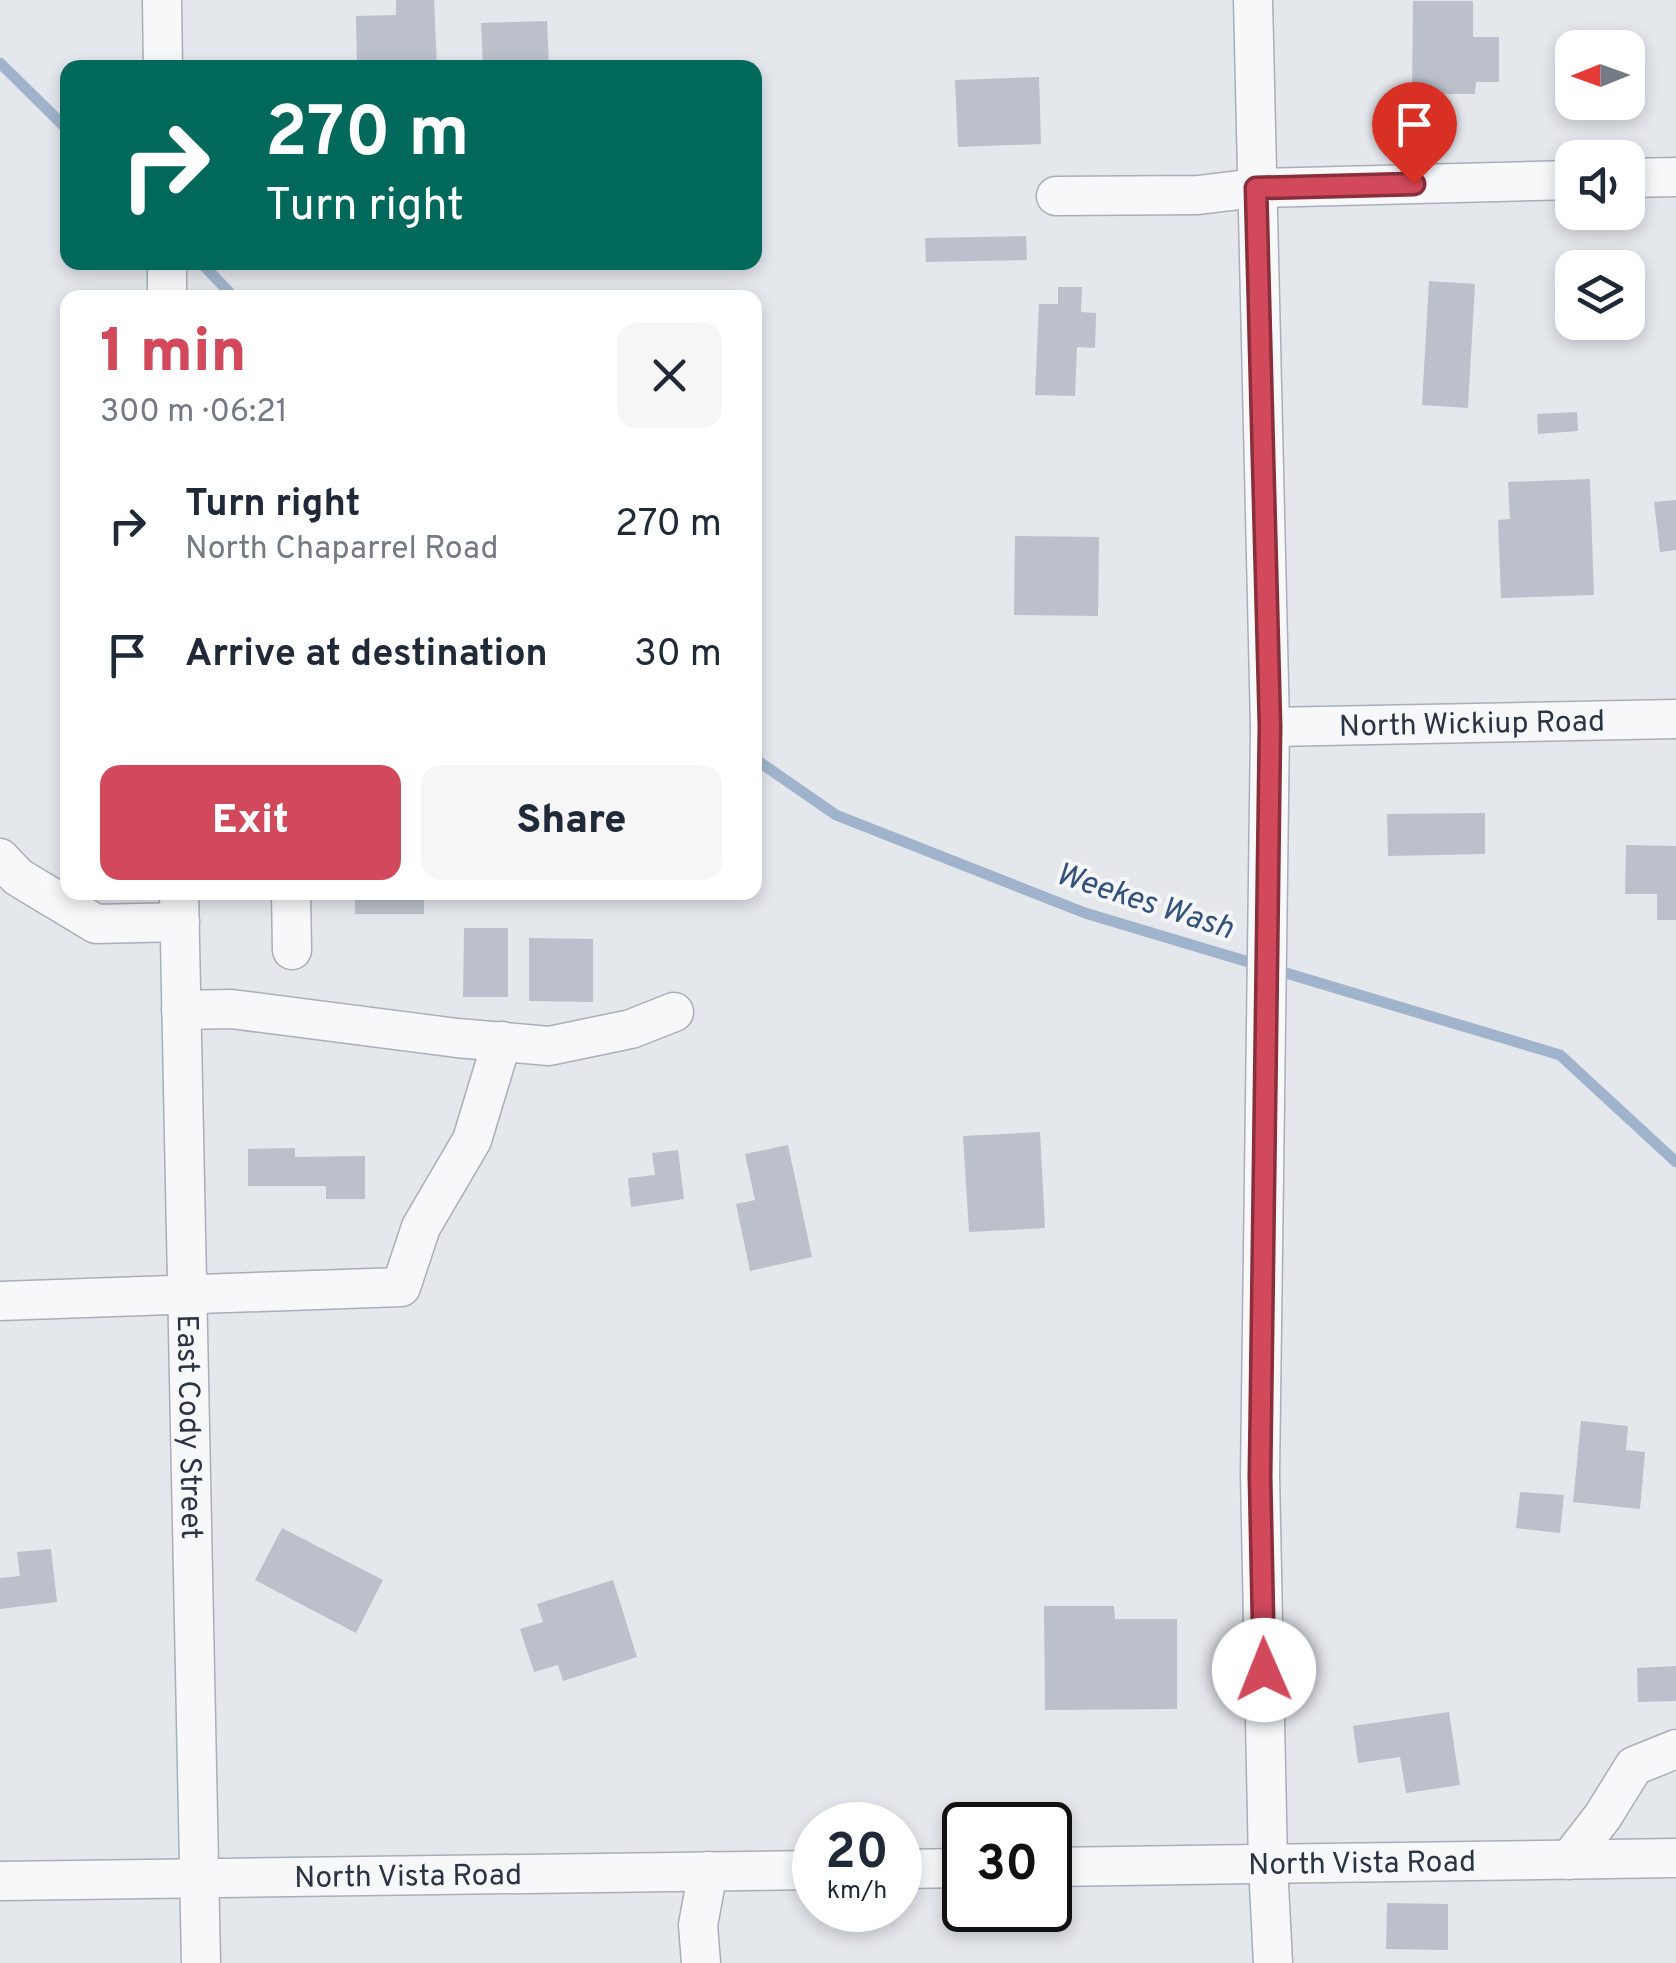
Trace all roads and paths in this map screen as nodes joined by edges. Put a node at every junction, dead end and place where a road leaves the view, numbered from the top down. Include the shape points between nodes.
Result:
1 (162, 0) edge
2 (1253, 0) edge
3 (163, 60) edge
4 (1676, 177) edge
5 (1645, 178) edge
6 (1555, 180) edge
7 (1256, 188) junction
8 (1056, 196) dead end
9 (1676, 718) edge
10 (1270, 726) junction
11 (0, 858) edge
12 (291, 900) edge
13 (180, 907) edge
14 (292, 950) dead end
15 (182, 1010) junction
16 (674, 1012) dead end
17 (502, 1042) junction
18 (187, 1294) junction
19 (0, 1301) edge
20 (1676, 1749) edge
21 (1676, 1858) edge
22 (1570, 1860) junction
23 (1268, 1865) junction
24 (1072, 1867) edge
25 (792, 1870) edge
26 (708, 1871) junction
27 (199, 1877) junction
28 (0, 1881) edge
29 (200, 1963) edge
30 (701, 1963) edge
31 (1273, 1963) edge

1 - 3 street
2 - 7 street
4 - 5 street
6 - 7 street
7 - 8 street via 1198,196
7 - 10 street
9 - 10 street, North Wickiup Road
10 - 23 street via 1260,1476
11 - 13 street via 18,877 96,924
12 - 14 street
13 - 15 street, East Cody Street
15 - 17 street via 231,1008
15 - 18 street, East Cody Street
16 - 17 street via 631,1029 549,1046
17 - 18 street via 472,1140 421,1227 401,1287
18 - 19 street
18 - 27 street, East Cody Street
20 - 22 street via 1634,1766
21 - 22 street, North Vista Road
22 - 23 street, North Vista Road
23 - 24 street, North Vista Road
23 - 31 street
25 - 26 street, North Vista Road
26 - 27 street, North Vista Road
26 - 30 street via 698,1925
27 - 28 street, North Vista Road
27 - 29 street, East Cody Street

